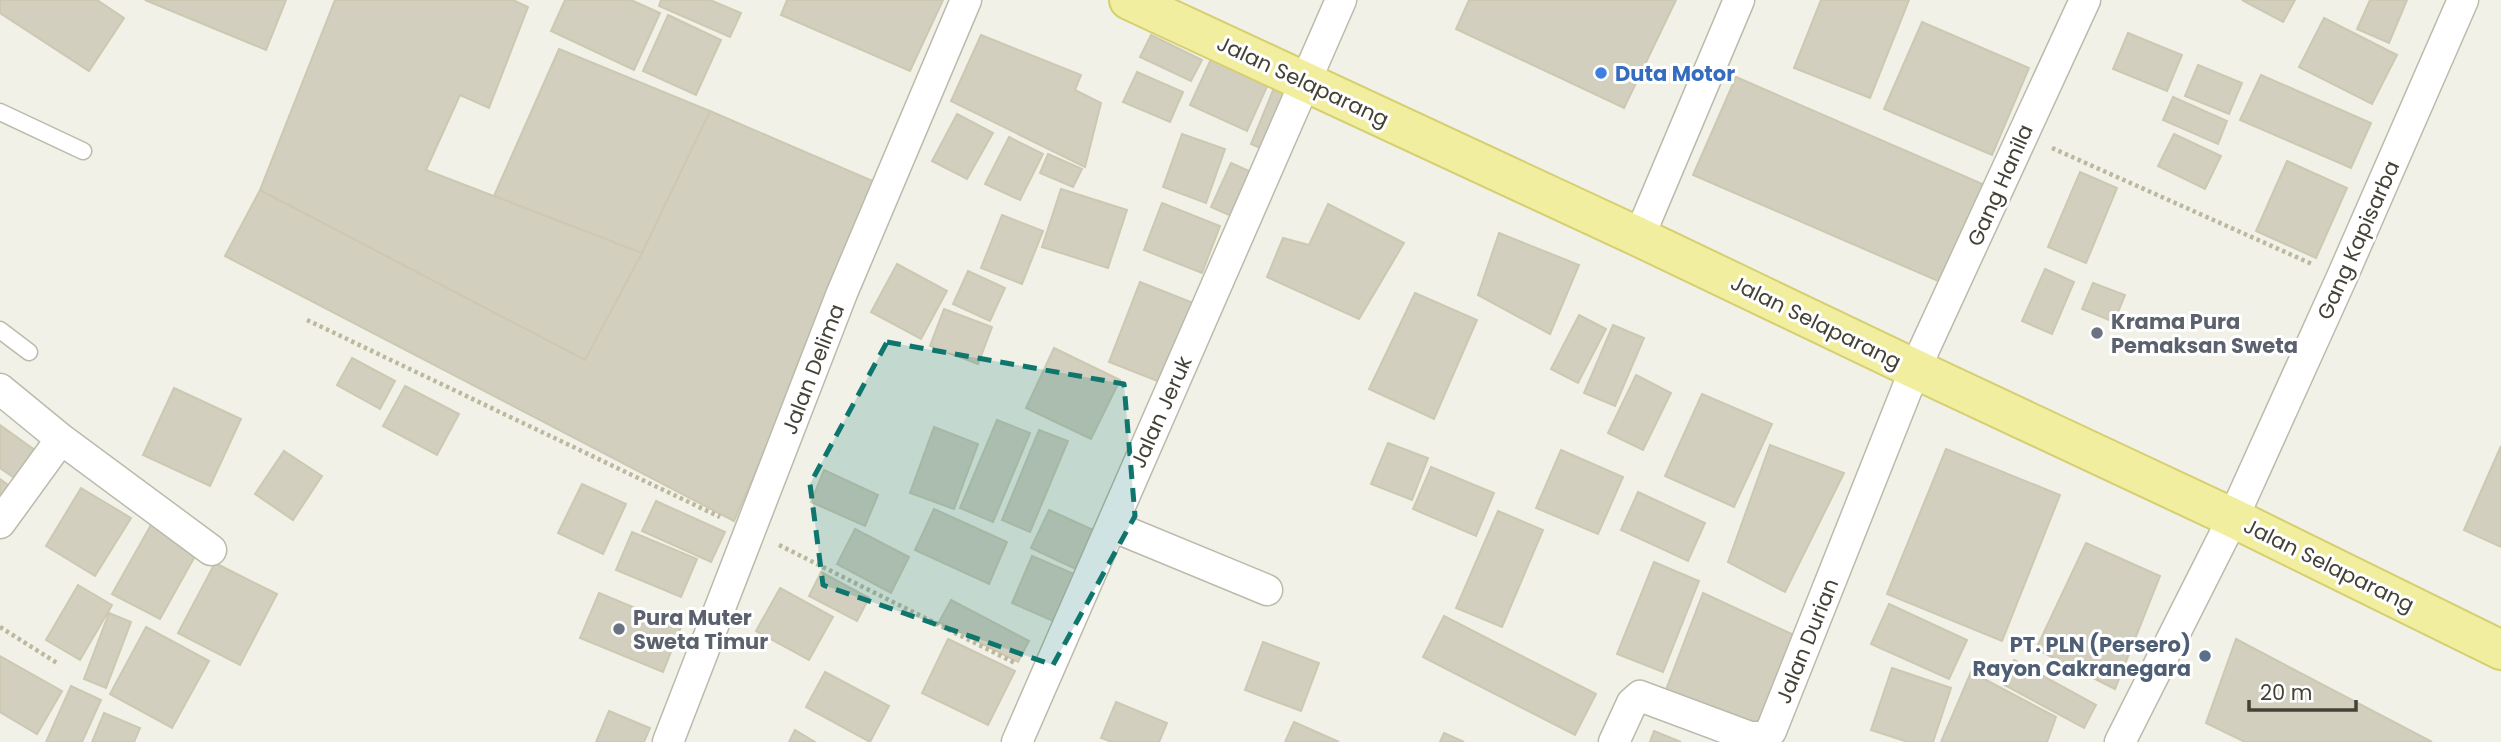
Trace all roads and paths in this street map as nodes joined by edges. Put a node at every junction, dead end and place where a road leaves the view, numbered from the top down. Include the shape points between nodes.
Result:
1 (966, 0) edge
2 (1129, 0) edge
3 (1341, 0) edge
4 (1739, 0) edge
5 (2085, 0) edge
6 (2463, 0) edge
7 (1305, 82) junction
8 (0, 112) edge
9 (2022, 135) junction
10 (83, 151) dead end
11 (1639, 237) junction
12 (2342, 277) junction
13 (307, 320) dead end
14 (0, 330) edge
15 (29, 352) dead end
16 (1915, 369) junction
17 (0, 389) edge
18 (61, 439) junction
19 (2233, 518) junction
20 (0, 523) edge
21 (1112, 526) junction
22 (750, 531) junction
23 (211, 550) dead end
24 (1267, 590) dead end
25 (0, 627) edge
26 (2501, 650) edge
27 (57, 663) dead end
28 (1044, 678) junction
29 (668, 742) edge
30 (1017, 742) edge
31 (1614, 742) edge
32 (2120, 742) edge

1 - 22 street, Jalan Delima via 842,293
2 - 7 main road, Jalan Selaparang
3 - 7 street, Jalan Jeruk
4 - 11 street
5 - 9 street, Gang Hanila
6 - 12 street, Gang Kapisarba
7 - 11 main road, Jalan Selaparang
7 - 21 street, Jalan Jeruk
8 - 10 lane
9 - 12 path
9 - 16 street, Gang Hanila
11 - 16 main road, Jalan Selaparang
12 - 19 street, Gang Kapisarba
13 - 22 path
14 - 15 lane
16 - 19 main road, Jalan Selaparang
16 - 31 street, Jalan Durian via 1771,731 1763,737 1750,737 1640,696 1632,703
17 - 18 street
18 - 20 street
18 - 23 street
19 - 26 main road, Jalan Selaparang
19 - 32 street, Gang Kapisarba
21 - 24 street
21 - 28 street, Jalan Jeruk
22 - 28 path
22 - 29 street, Jalan Delima
25 - 27 path
28 - 30 street, Jalan Jeruk

